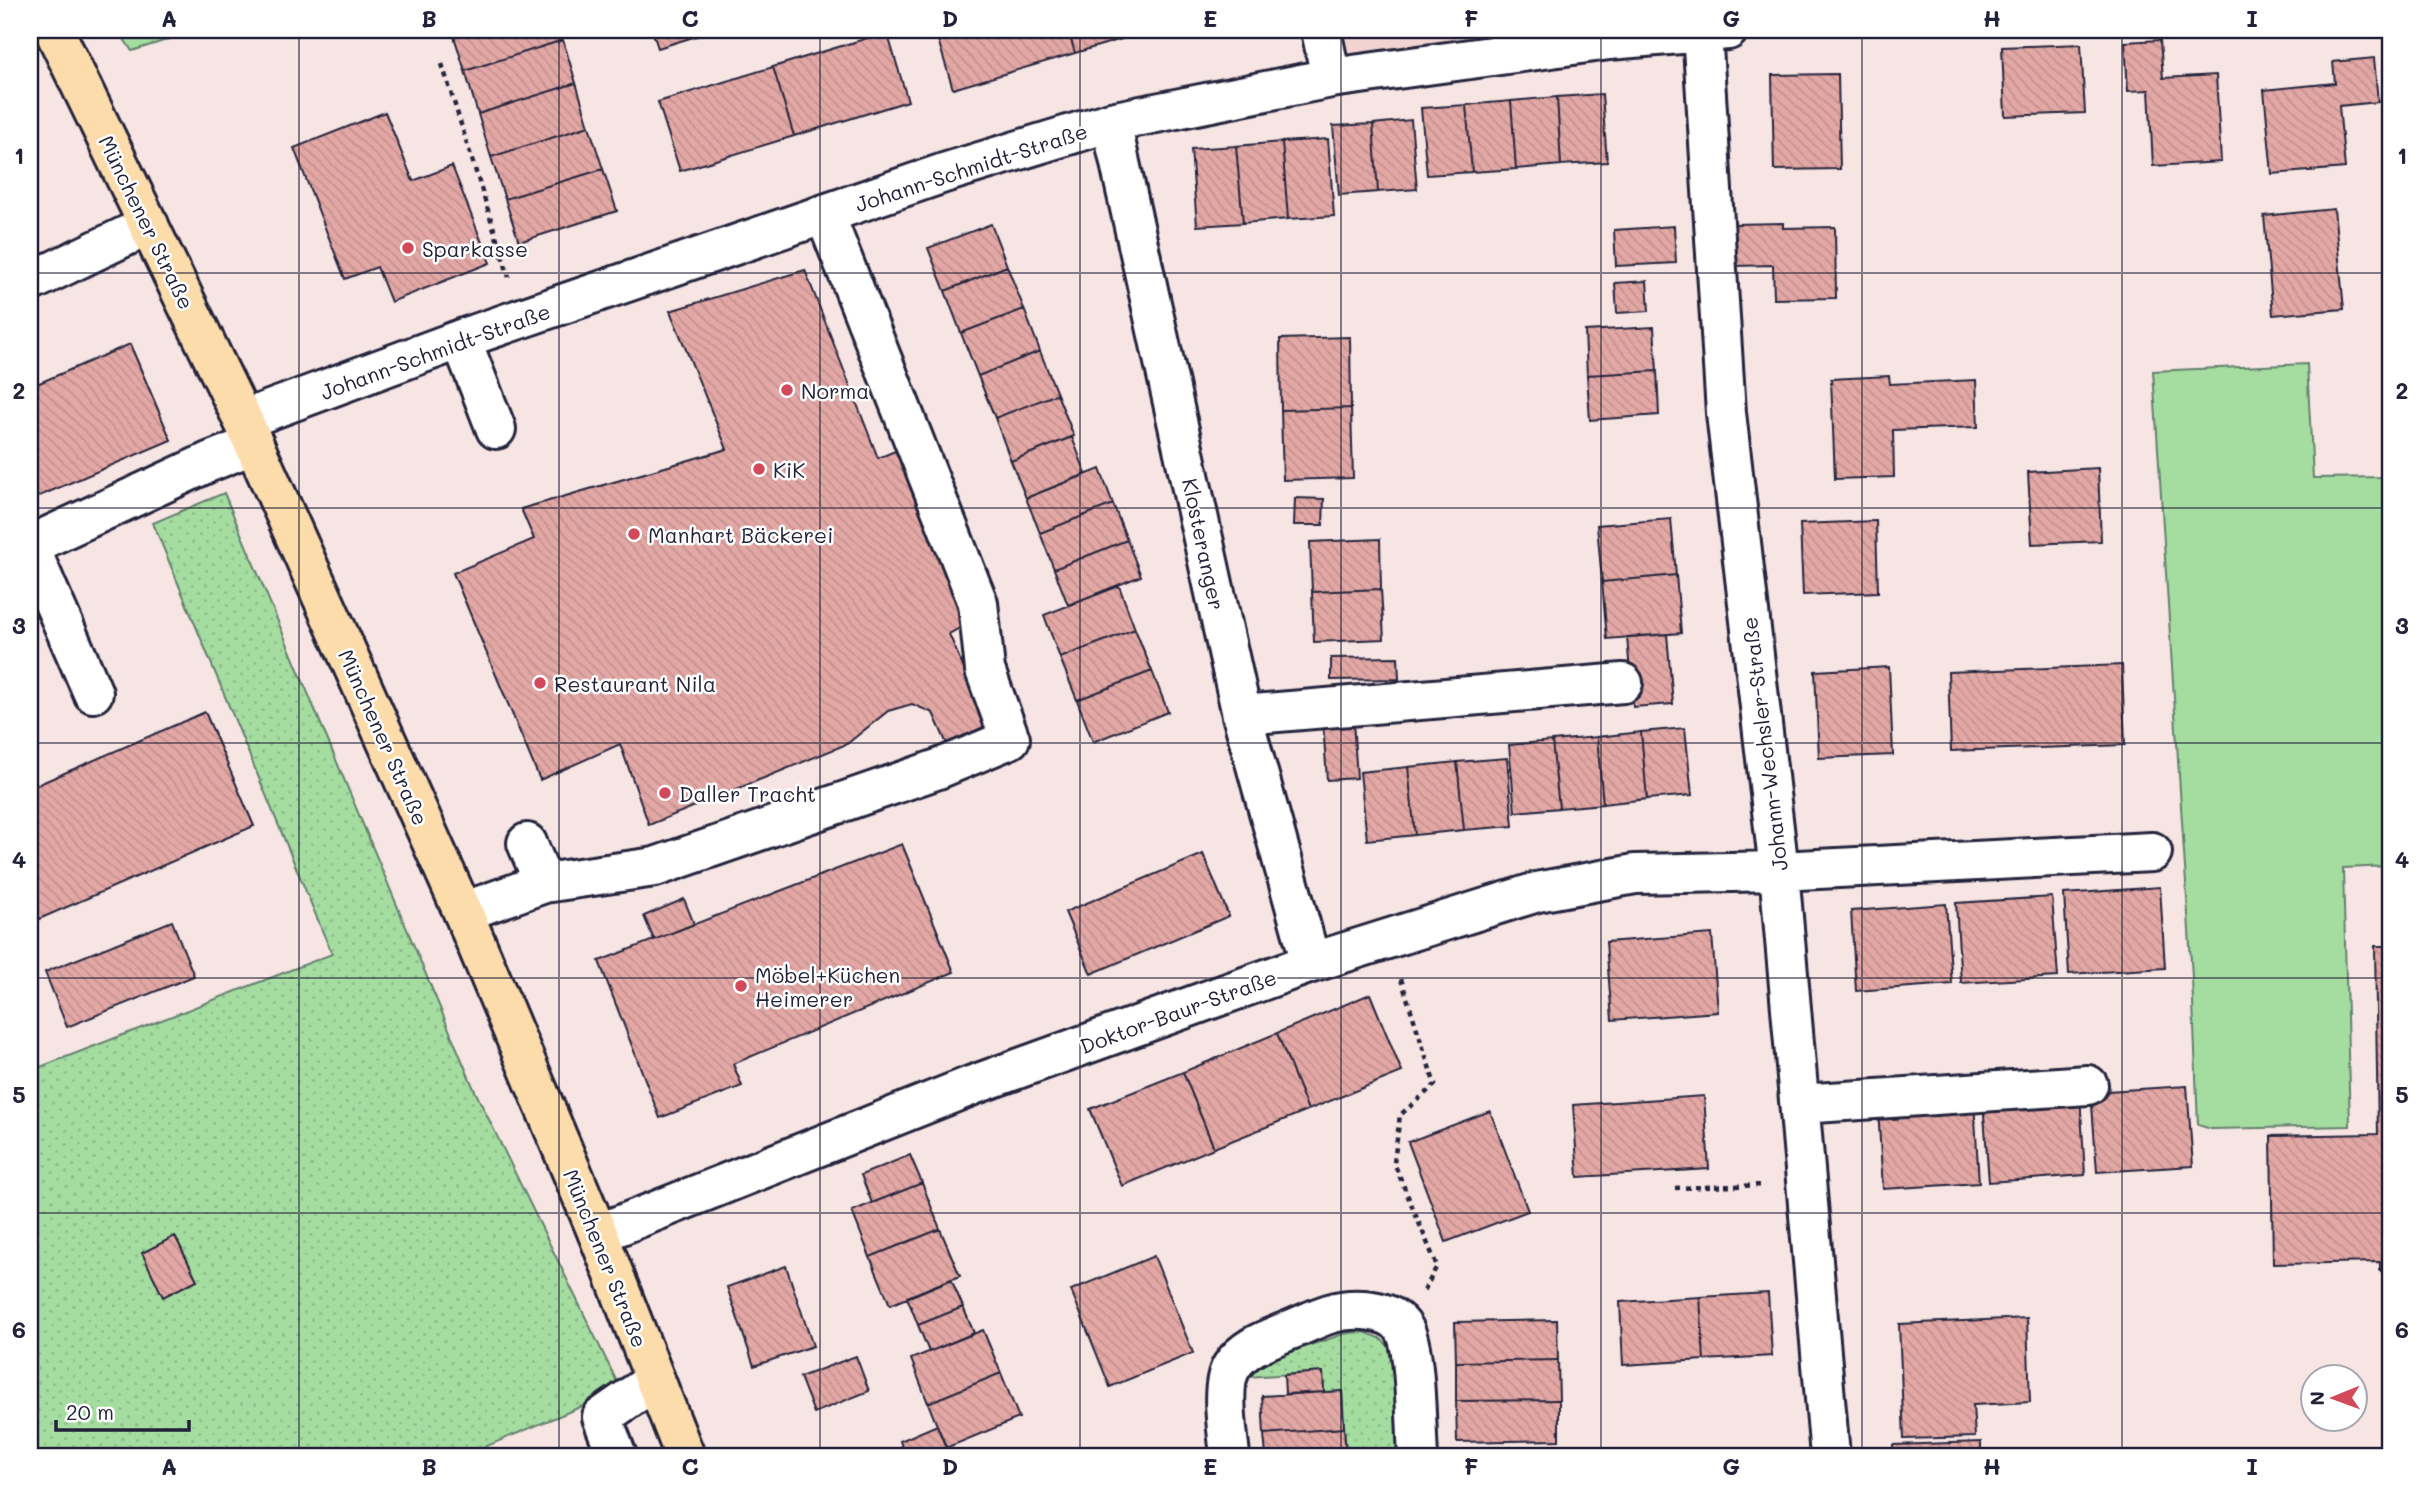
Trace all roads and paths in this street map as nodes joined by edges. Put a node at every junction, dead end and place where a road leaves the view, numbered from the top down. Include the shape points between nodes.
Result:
1 (54, 30) edge
2 (1321, 30) edge
3 (1715, 31) edge
4 (1609, 35) edge
5 (442, 64) dead end
6 (1331, 78) junction
7 (1111, 122) junction
8 (825, 215) junction
9 (149, 225) junction
10 (30, 282) edge
11 (522, 318) junction
12 (461, 339) junction
13 (496, 429) dead end
14 (248, 432) junction
15 (30, 546) edge
16 (1623, 683) dead end
17 (93, 693) dead end
18 (1242, 715) junction
19 (527, 843) dead end
20 (2152, 852) dead end
21 (1779, 871) junction
22 (544, 883) junction
23 (463, 912) junction
24 (1388, 939) junction
25 (1311, 963) junction
26 (2088, 1085) dead end
27 (1800, 1104) junction
28 (1806, 1183) junction
29 (1675, 1188) dead end
30 (597, 1234) junction
31 (1399, 1323) junction
32 (655, 1380) junction
33 (617, 1456) edge
34 (685, 1456) edge
35 (1230, 1456) edge
36 (1418, 1456) edge
37 (1830, 1456) edge

1 - 9 main road, Münchener Straße
2 - 6 street
3 - 4 street, Johann-Schmidt-Straße
3 - 21 street, Johann-Wechsler-Straße via 1726,413
4 - 6 street, Johann-Schmidt-Straße
5 - 11 path
6 - 7 street, Johann-Schmidt-Straße
7 - 8 street, Johann-Schmidt-Straße
7 - 18 street, Klosteranger
8 - 11 street, Johann-Schmidt-Straße
8 - 22 street via 978,603 985,670 1010,738 938,769 655,867
9 - 10 street
9 - 14 main road, Münchener Straße
11 - 12 street, Johann-Schmidt-Straße
12 - 13 street
12 - 14 street, Johann-Schmidt-Straße
14 - 15 street, Johann-Schmidt-Straße via 209,462
14 - 23 main road, Münchener Straße
15 - 17 street
16 - 18 street
18 - 25 street, Klosteranger
19 - 22 street
20 - 21 street, Doktor-Baur-Straße
21 - 24 street, Doktor-Baur-Straße via 1635,874 1537,892
21 - 27 street, Johann-Wechsler-Straße
22 - 23 street
23 - 30 main road, Münchener Straße
24 - 25 street, Doktor-Baur-Straße
24 - 31 path via 1435,1085 1400,1115 1394,1163 1437,1266
25 - 30 street, Doktor-Baur-Straße via 973,1085
26 - 27 street
27 - 28 street, Johann-Wechsler-Straße
28 - 29 path
28 - 37 street, Johann-Wechsler-Straße
30 - 32 main road, Münchener Straße
31 - 35 street via 1368,1311 1331,1313 1242,1354 1226,1379
31 - 36 street via 1406,1331 1412,1366
32 - 33 street via 602,1417
32 - 34 main road, Münchener Straße

